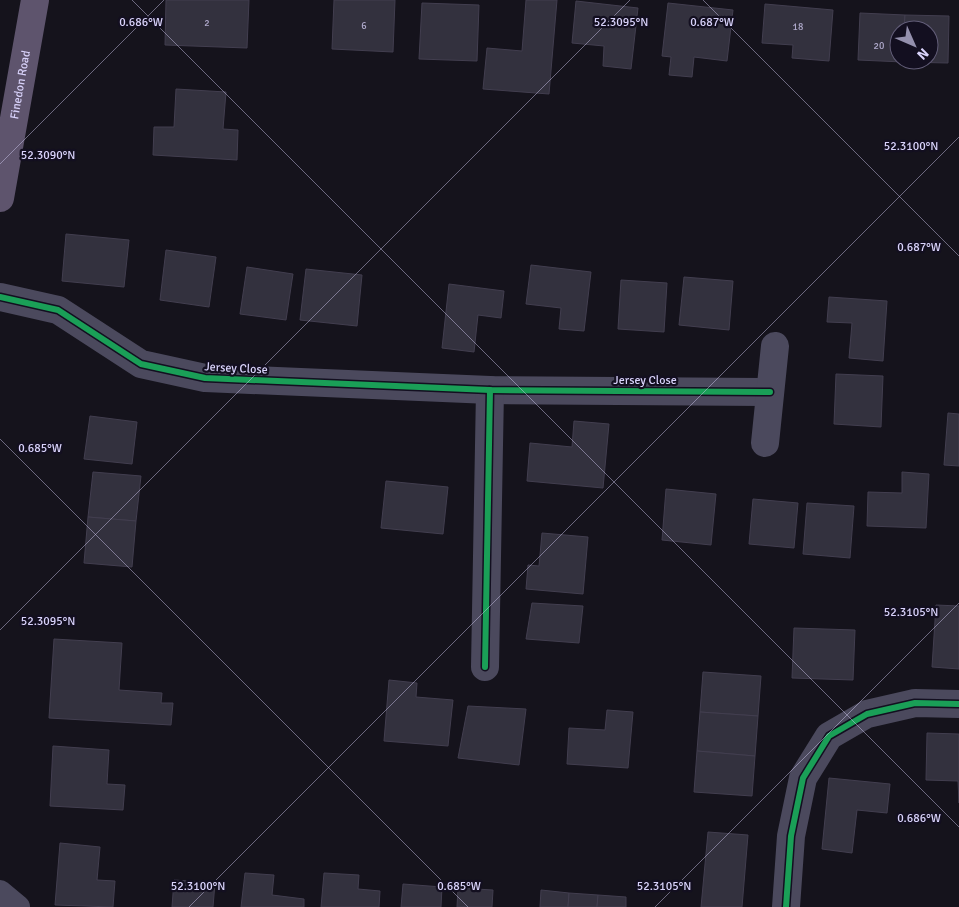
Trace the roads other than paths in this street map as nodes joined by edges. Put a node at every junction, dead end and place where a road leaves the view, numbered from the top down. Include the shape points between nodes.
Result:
1 (35, 0) edge
2 (0, 198) edge
3 (0, 297) edge
4 (775, 346) dead end
5 (490, 390) junction
6 (770, 392) junction
7 (766, 443) dead end
8 (485, 667) dead end
9 (959, 704) edge
10 (0, 892) edge
11 (18, 907) edge
12 (786, 907) edge

1 - 2 main road, Finedon Road
3 - 5 street, Jersey Close via 58,310 141,364 205,378
4 - 6 street
5 - 6 street, Jersey Close
5 - 8 street
6 - 7 street
9 - 12 street via 915,703 867,714 829,736 803,778 791,836
10 - 11 lane

